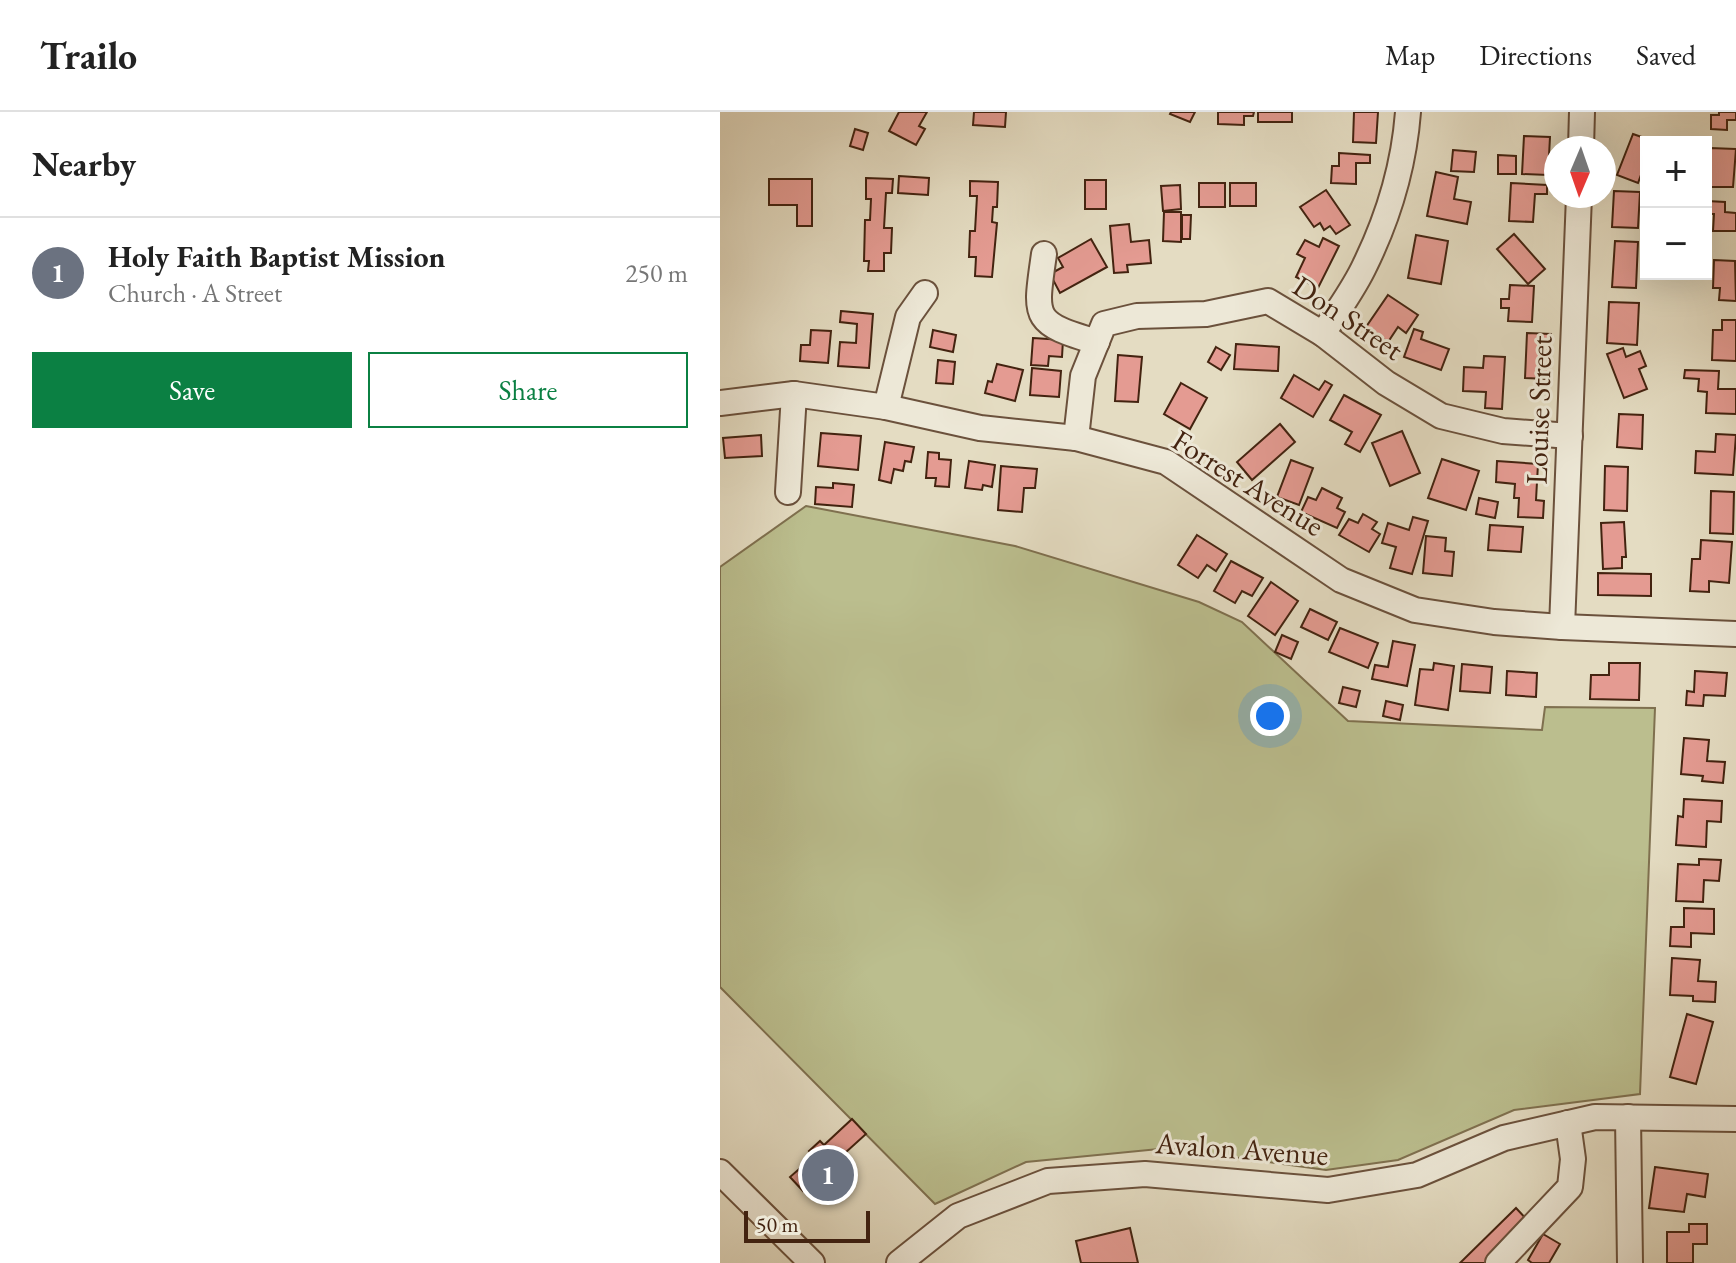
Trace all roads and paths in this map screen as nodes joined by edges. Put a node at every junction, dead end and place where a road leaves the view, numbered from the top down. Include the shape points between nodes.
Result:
1 (1408, 112) edge
2 (1582, 112) edge
3 (1581, 136) edge
4 (1579, 208) edge
5 (1044, 254) dead end
6 (925, 293) dead end
7 (1323, 334) junction
8 (1097, 342) junction
9 (794, 394) junction
10 (720, 403) edge
11 (886, 407) junction
12 (1570, 436) junction
13 (1076, 438) junction
14 (788, 492) dead end
15 (1562, 627) junction
16 (1736, 634) edge
17 (1628, 1117) junction
18 (1736, 1119) edge
19 (1568, 1123) junction
20 (720, 1172) edge
21 (812, 1263) edge
22 (899, 1263) edge
23 (1498, 1263) edge
24 (1630, 1263) edge

1 - 7 street via 1391,200 1365,266
2 - 3 street
4 - 12 street, Louise Street
5 - 8 street via 1038,307 1042,317 1052,326
6 - 11 street via 908,317
7 - 8 street, Don Street via 1268,301 1206,314 1137,316 1104,324
7 - 12 street, Don Street via 1386,383 1441,416 1503,431
8 - 13 street, Don Street via 1083,376
9 - 10 street, Forrest Avenue
9 - 11 street, Forrest Avenue
9 - 14 street
11 - 13 street, Forrest Avenue via 980,428
12 - 15 street, Louise Street
13 - 15 street, Forrest Avenue via 1166,462 1341,580 1415,610
15 - 16 street, Forrest Avenue
17 - 18 street, Avalon Avenue
17 - 19 street, Avalon Avenue
17 - 24 street
19 - 22 street, Avalon Avenue via 1504,1138 1417,1175 1328,1190 1145,1174 1048,1181 958,1216
19 - 23 street via 1570,1187
20 - 21 street

